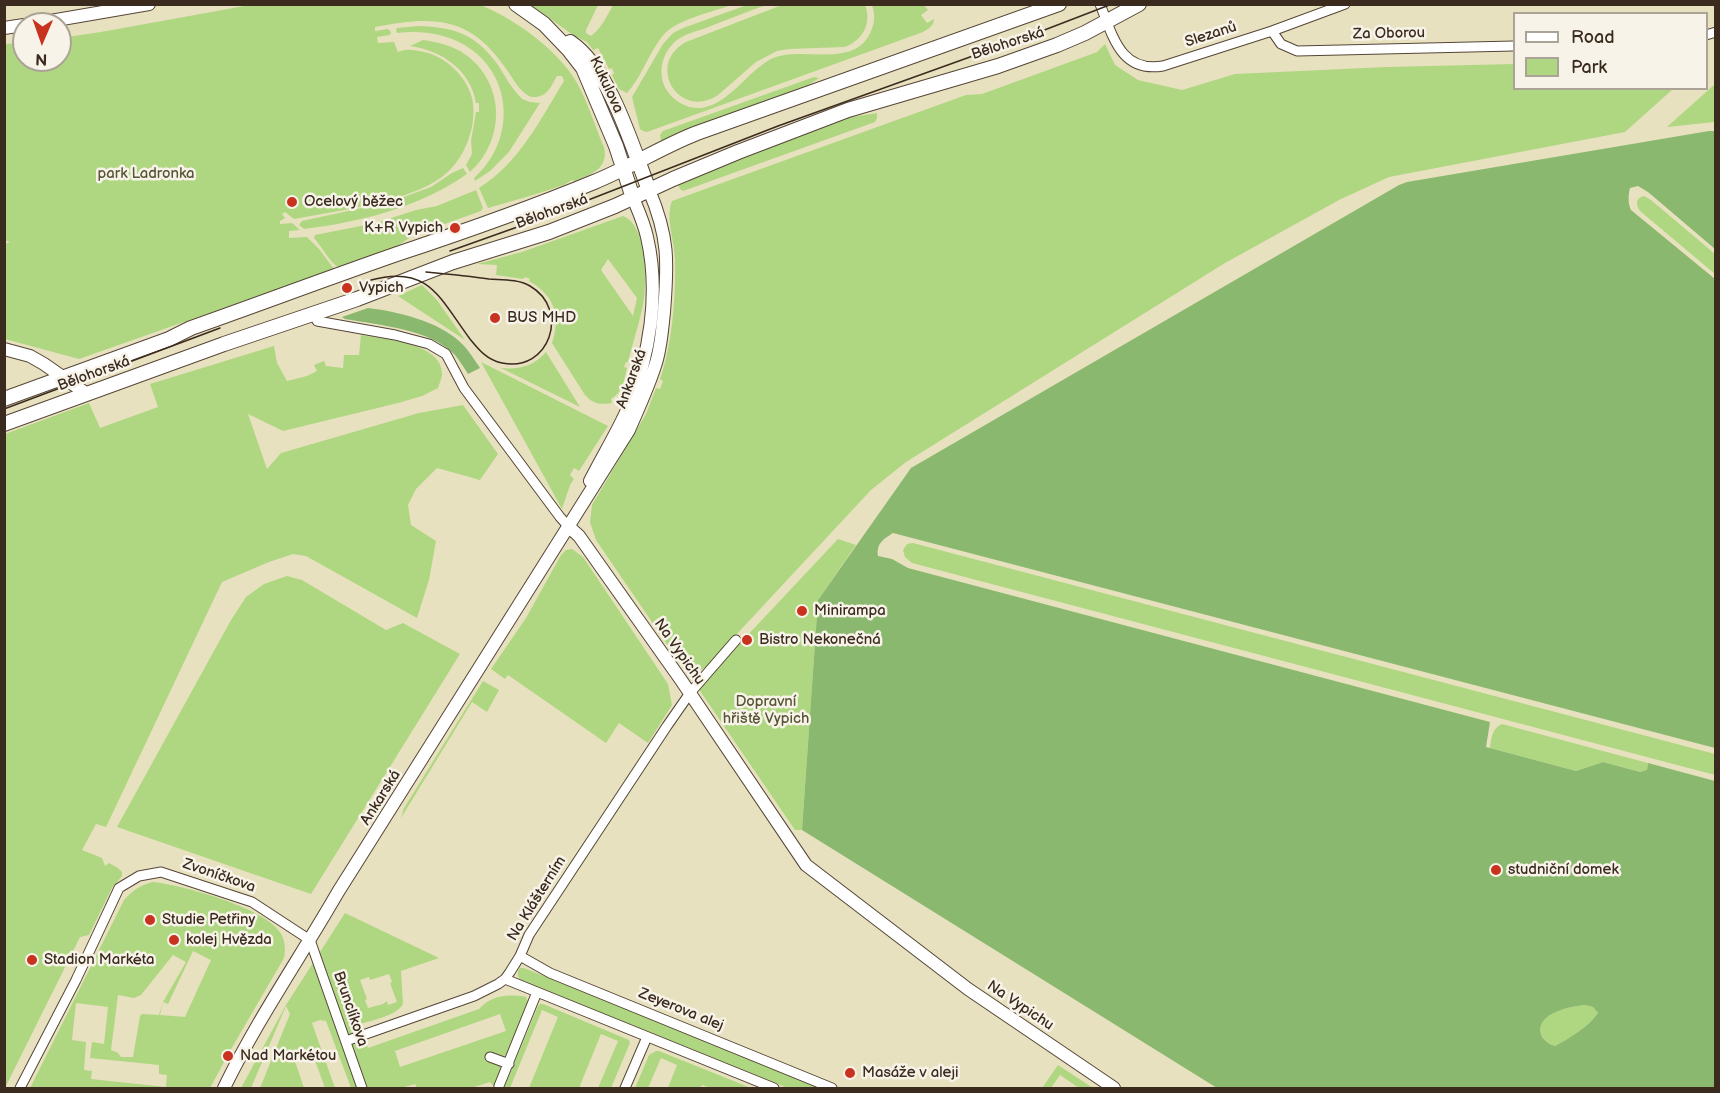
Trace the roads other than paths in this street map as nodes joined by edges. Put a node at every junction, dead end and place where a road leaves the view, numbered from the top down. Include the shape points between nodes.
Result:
1 (149, 4) edge
2 (516, 4) edge
3 (1059, 4) edge
4 (1100, 4) edge
5 (1139, 4) edge
6 (1345, 4) edge
7 (72, 17) edge
8 (1107, 21) junction
9 (544, 24) junction
10 (1272, 31) junction
11 (1513, 46) edge
12 (638, 161) junction
13 (624, 168) junction
14 (649, 190) junction
15 (633, 198) junction
16 (314, 314) junction
17 (4, 349) edge
18 (64, 377) junction
19 (87, 394) junction
20 (4, 399) edge
21 (4, 424) edge
22 (568, 526) junction
23 (736, 640) dead end
24 (690, 693) junction
25 (310, 940) junction
26 (520, 956) junction
27 (505, 979) junction
28 (537, 992) junction
29 (647, 1037) junction
30 (346, 1041) junction
31 (490, 1057) dead end
32 (508, 1064) junction
33 (499, 1086) dead end
34 (20, 1089) edge
35 (224, 1089) edge
36 (363, 1089) edge
37 (625, 1089) edge
38 (774, 1089) edge
39 (832, 1089) edge
40 (1114, 1089) edge

1 - 7 street
2 - 9 main road, Kukulova
3 - 12 main road, Bělohorská via 697,134
4 - 8 street
5 - 8 main road, Bělohorská
6 - 10 street, Slezanů
8 - 10 street, Slezanů via 1126,57 1152,67
8 - 14 main road, Bělohorská via 1011,62 848,110
9 - 12 main road via 580,49 596,69
9 - 13 main road, Kukulova via 583,69
10 - 11 street, Za Oborou via 1281,44 1297,51
12 - 13 main road, Bělohorská
12 - 14 main road
13 - 15 main road, Kukulova
13 - 18 main road, Bělohorská via 445,239
14 - 15 main road, Bělohorská
14 - 22 street, Ankarská via 662,225 667,258 656,365 629,430
15 - 16 main road, Bělohorská via 549,232 453,262
15 - 22 street, Ankarská via 647,236 651,264 647,344 628,408
16 - 19 main road, Bělohorská
16 - 22 street, Na Vypichu via 317,321 395,335 429,344 446,354 464,388
17 - 18 street via 30,356
18 - 19 street
18 - 20 main road, Bělohorská
19 - 21 main road, Bělohorská
22 - 24 street, Na Vypichu
22 - 25 street, Ankarská
23 - 24 street, Na Klášterním
24 - 26 street, Na Klášterním via 529,935
24 - 40 street, Na Vypichu via 806,865 968,989
25 - 30 street, Brunclíkova
25 - 34 street, Zvoníčkova via 252,902 161,872 139,876 119,888
25 - 35 street, Ankarská
26 - 27 street, Na Klášterním
26 - 39 street, Zeyerova alej via 550,973
27 - 28 street
27 - 30 street, Na Klášterním via 474,996
28 - 29 street
28 - 32 street
29 - 37 street
29 - 38 street
30 - 36 street, Brunclíkova
31 - 32 street
32 - 33 street

